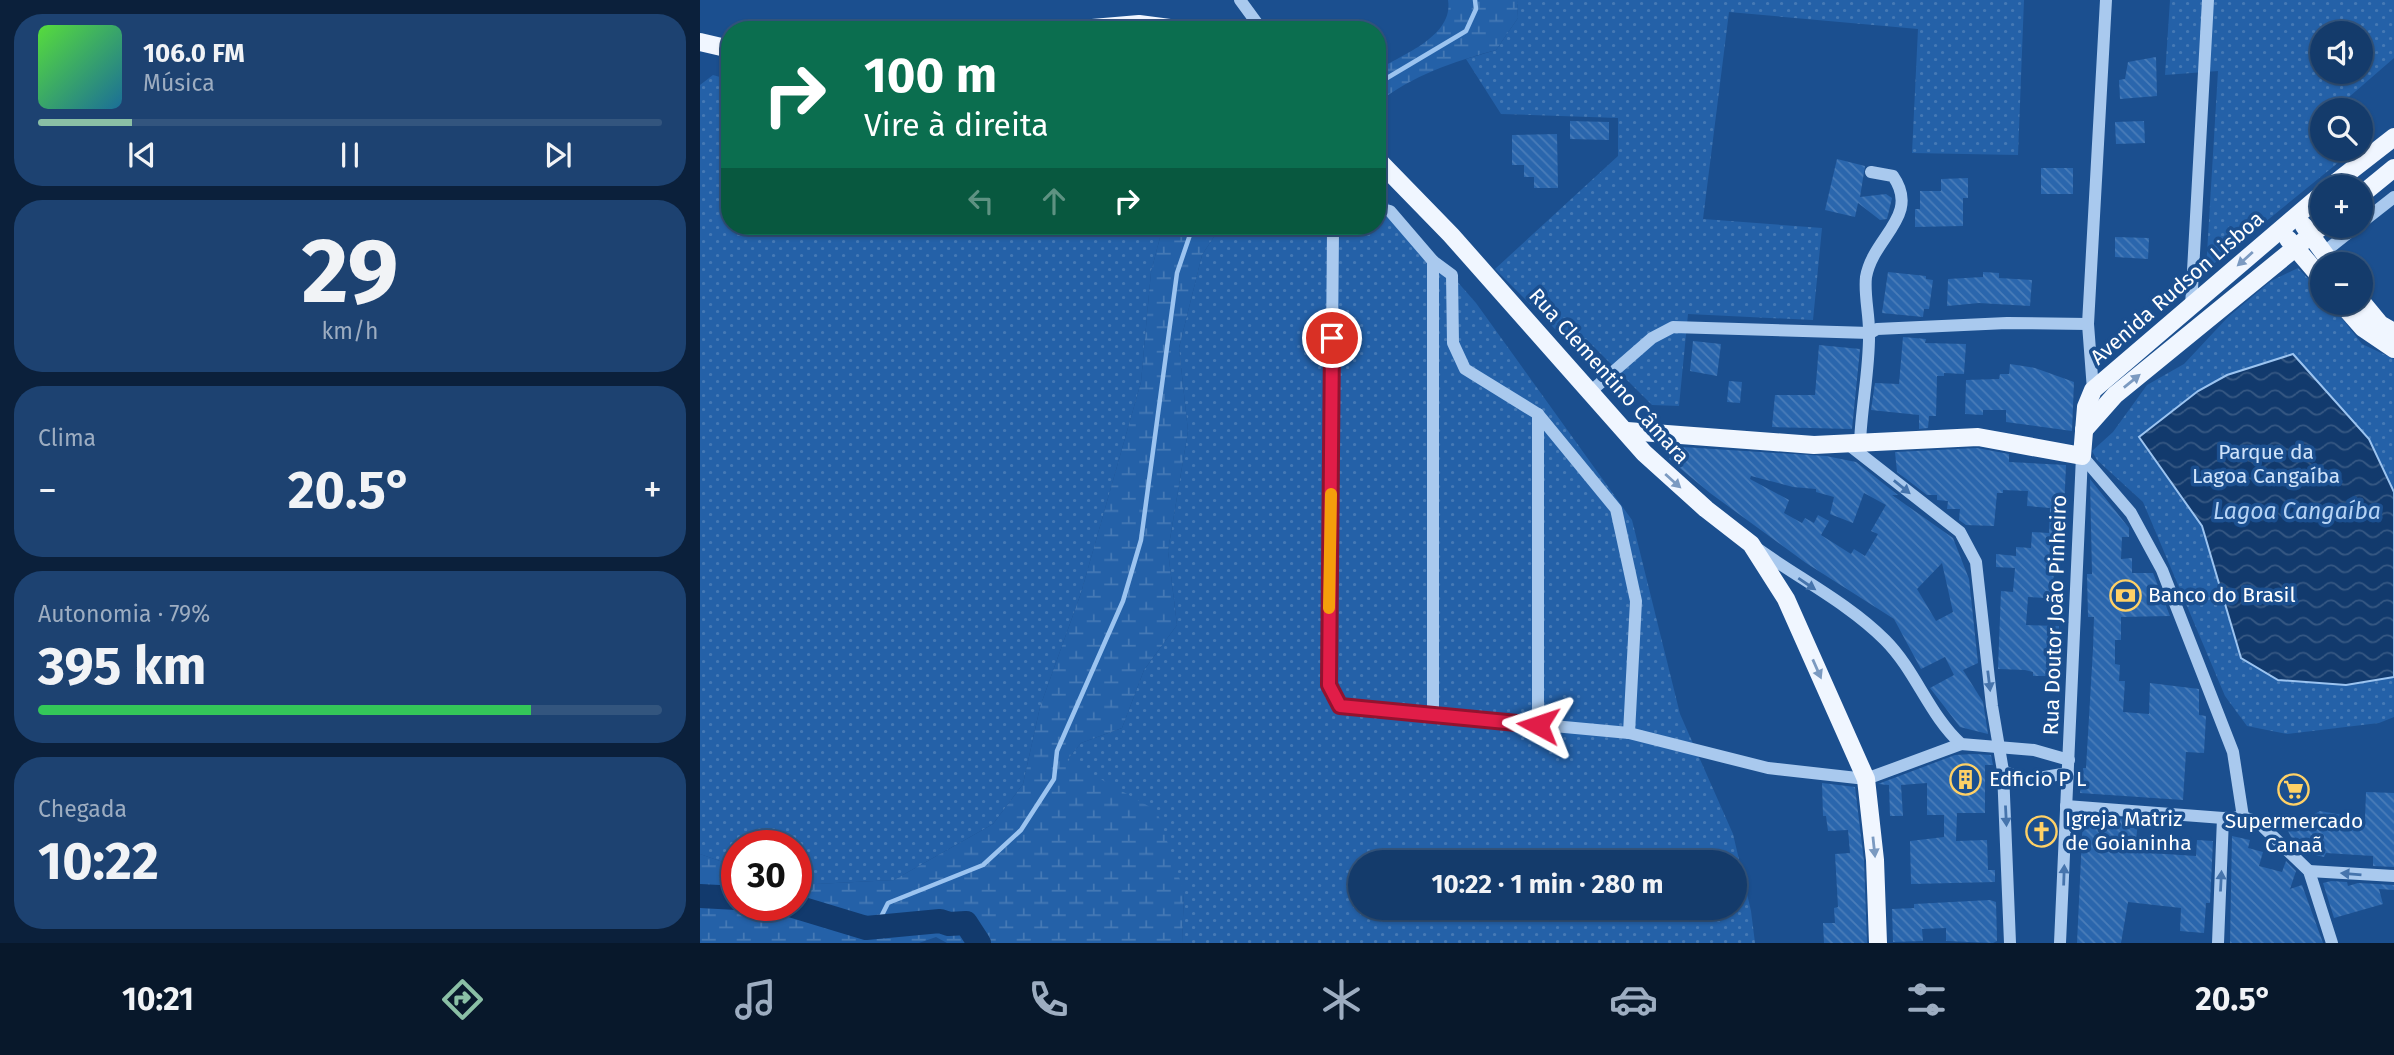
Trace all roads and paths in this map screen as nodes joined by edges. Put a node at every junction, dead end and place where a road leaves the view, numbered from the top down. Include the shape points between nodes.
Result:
1 (1240, 0) edge
2 (2106, 0) edge
3 (2208, 0) edge
4 (1255, 21) edge
5 (700, 42) edge
6 (721, 47) edge
7 (2394, 137) edge
8 (2394, 167) edge
9 (1386, 168) edge
10 (1871, 172) dead end
11 (2345, 175) edge
12 (2373, 185) edge
13 (2394, 197) edge
14 (2310, 203) edge
15 (1386, 210) edge
16 (2373, 213) edge
17 (2296, 214) junction
18 (2310, 226) edge
19 (2279, 229) junction
20 (1333, 235) edge
21 (2310, 236) edge
22 (2346, 238) edge
23 (2295, 248) junction
24 (2333, 252) edge
25 (1433, 261) junction
26 (2310, 265) edge
27 (2191, 307) junction
28 (2352, 315) edge
29 (2373, 315) edge
30 (2088, 324) junction
31 (2394, 331) edge
32 (1870, 333) junction
33 (2394, 349) edge
34 (2093, 390) junction
35 (1590, 392) junction
36 (1538, 414) junction
37 (2084, 430) junction
38 (1627, 431) junction
39 (1854, 444) junction
40 (2082, 456) junction
41 (1751, 544) junction
42 (1433, 715) junction
43 (1538, 725) junction
44 (1629, 733) junction
45 (1961, 744) junction
46 (2000, 748) junction
47 (2069, 766) junction
48 (2003, 771) junction
49 (1866, 779) junction
50 (2066, 806) junction
51 (2243, 817) junction
52 (2223, 818) junction
53 (2309, 871) junction
54 (2394, 876) edge
55 (1878, 943) edge
56 (2010, 943) edge
57 (2060, 943) edge
58 (2218, 943) edge
59 (2332, 943) edge

1 - 4 street
2 - 30 street
3 - 27 street
5 - 6 main road
7 - 11 main road
8 - 12 main road
9 - 35 main road, Rua Clementino Câmara
10 - 32 street via 1893,176 1903,204 1866,277
13 - 16 street
14 - 17 main road, Avenida Rudson Lisboa
15 - 25 street
17 - 18 main road
17 - 19 main road, Avenida Rudson Lisboa
19 - 23 main road
19 -> 27 main road, Avenida Rudson Lisboa
20 - 42 street via 1329,685 1340,706
21 - 23 main road, Avenida Rudson Lisboa
22 - 24 street
23 - 26 main road
37 -> 23 main road, Avenida Rudson Lisboa via 2115,395
25 - 36 street via 1452,275 1453,343 1465,369
25 - 42 street
27 - 34 main road, Avenida Rudson Lisboa
28 - 33 main road
29 - 31 main road
30 - 32 street via 2007,323
30 - 34 street
32 - 35 street via 1674,327 1652,338
32 - 39 street
34 - 37 main road, Avenida Rudson Lisboa
35 - 38 main road, Rua Clementino Câmara
36 - 43 street
36 - 44 street via 1616,509 1636,601
37 - 40 main road, Avenida Rudson Lisboa
38 - 39 main road
38 -> 41 main road, Rua Clementino Câmara via 1669,477
39 - 40 main road via 1978,436
39 -> 46 street via 1960,532 1972,552 1982,595
40 - 47 street, Rua Doutor João Pinheiro
40 - 51 street via 2131,513 2162,570 2233,752
41 -> 45 street via 1886,641
41 -> 49 main road, Rua Clementino Câmara via 1786,599
42 - 43 street
43 - 44 street
44 - 49 street via 1777,770
45 - 46 street
45 - 49 street
46 - 47 street via 2034,750
46 - 48 street
47 - 48 street via 2026,780
47 - 50 street, Rua Doutor João Pinheiro
48 -> 56 street
49 -> 55 main road, Rua Clementino Câmara
50 - 52 street
57 -> 50 street, Rua Doutor João Pinheiro
51 - 52 street
51 - 53 street via 2258,822
58 -> 52 street
54 -> 53 street
53 - 59 street

